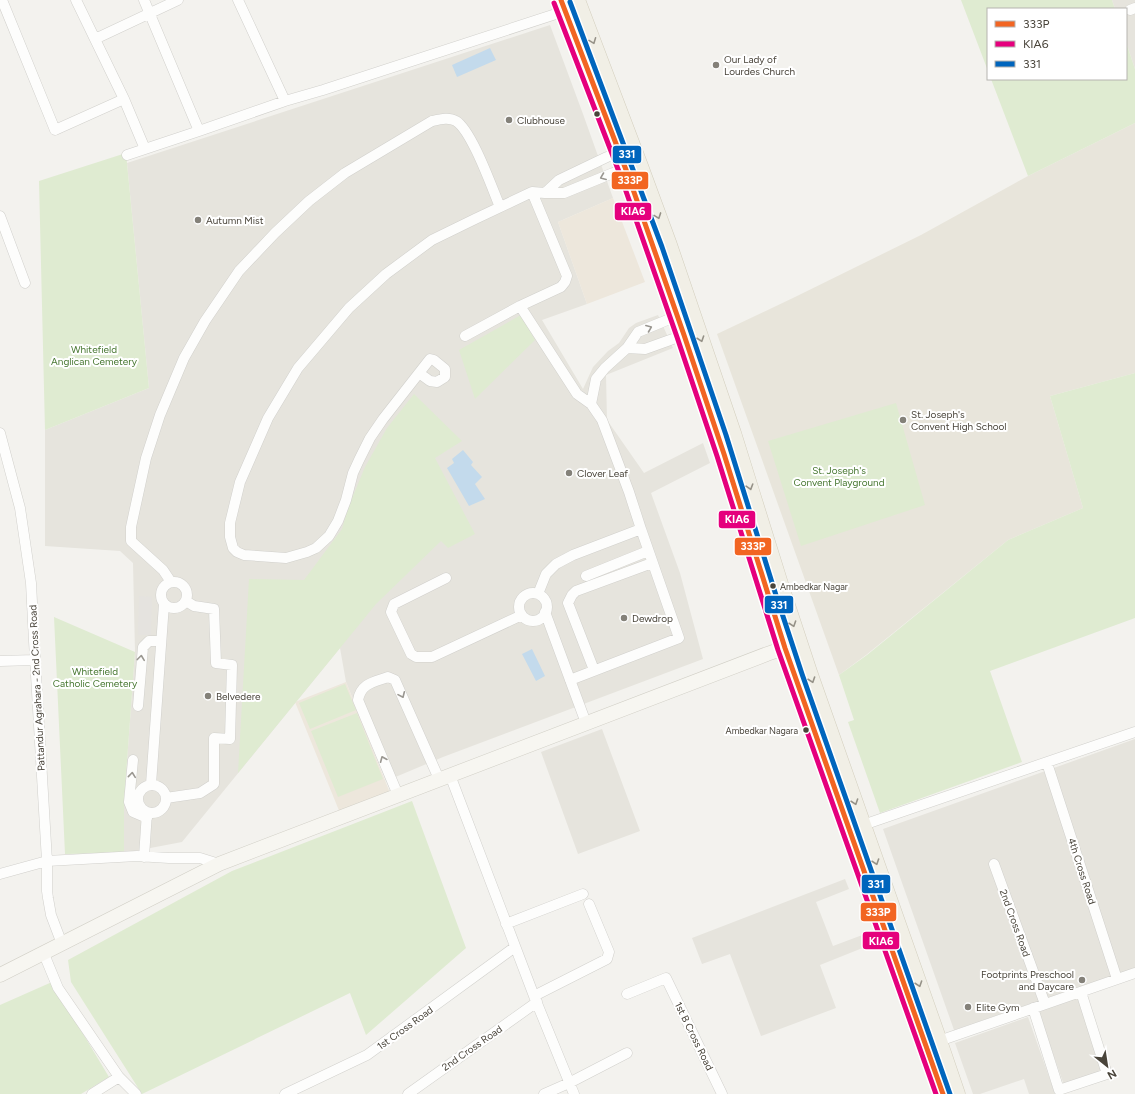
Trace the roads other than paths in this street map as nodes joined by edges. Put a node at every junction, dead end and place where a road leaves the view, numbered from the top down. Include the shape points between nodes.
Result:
1 (2, 0) edge
2 (76, 0) edge
3 (144, 0) edge
4 (178, 0) edge
5 (238, 0) edge
6 (577, 0) edge
7 (563, 6) edge
8 (149, 13) junction
9 (95, 39) junction
10 (124, 99) junction
11 (285, 101) junction
12 (199, 131) junction
13 (145, 149) junction
14 (626, 150) junction
15 (127, 155) dead end
16 (632, 168) junction
17 (532, 192) junction
18 (545, 192) junction
19 (500, 207) junction
20 (0, 216) edge
21 (25, 283) dead end
22 (520, 306) junction
23 (677, 316) junction
24 (684, 335) junction
25 (465, 336) dead end
26 (627, 348) junction
27 (418, 373) dead end
28 (591, 404) junction
29 (0, 433) edge
30 (3, 453) edge
31 (641, 528) junction
32 (648, 552) junction
33 (652, 563) junction
34 (586, 576) dead end
35 (446, 578) dead end
36 (171, 582) junction
37 (538, 594) junction
38 (186, 601) junction
39 (164, 604) junction
40 (545, 612) junction
41 (522, 615) junction
42 (161, 641) junction
43 (792, 646) junction
44 (35, 660) junction
45 (0, 661) edge
46 (594, 670) junction
47 (570, 680) junction
48 (138, 706) dead end
49 (586, 723) junction
50 (1135, 732) edge
51 (133, 760) dead end
52 (1047, 763) junction
53 (444, 777) junction
54 (151, 784) junction
55 (398, 795) junction
56 (166, 798) junction
57 (147, 815) junction
58 (863, 825) junction
59 (144, 856) junction
60 (48, 862) junction
61 (219, 864) junction
62 (994, 864) dead end
63 (0, 874) edge
64 (583, 894) dead end
65 (589, 904) dead end
66 (506, 924) junction
67 (62, 944) junction
68 (515, 947) junction
69 (44, 954) junction
70 (1135, 973) edge
71 (0, 975) edge
72 (1117, 979) junction
73 (1081, 992) junction
74 (627, 994) dead end
75 (536, 999) junction
76 (1045, 1004) junction
77 (1033, 1008) junction
78 (939, 1041) junction
79 (627, 1053) dead end
80 (119, 1077) junction
81 (569, 1083) junction
82 (92, 1094) edge
83 (136, 1094) edge
84 (285, 1094) edge
85 (408, 1094) edge
86 (544, 1094) edge
87 (574, 1094) edge
88 (722, 1094) edge
89 (943, 1094) edge
90 (957, 1094) edge

1 - 10 street via 55,130
2 - 9 street
3 - 8 street
4 - 8 street
5 - 11 street
6 -> 14 main road
7 - 11 street
7 - 14 main road
8 - 9 street
8 - 12 street
9 - 10 street
10 - 13 street
11 - 12 street
12 - 13 street
13 - 15 street
14 - 16 main road
14 - 18 street via 559,180
16 -> 18 street via 564,192
16 - 23 main road via 628,175
16 -> 43 main road via 669,245 730,425 781,587
17 - 18 street
17 - 19 street
17 - 22 street via 567,276 561,287
19 - 27 street via 432,240 386,274 349,308 298,368 268,418 240,482 230,523 230,537 236,552 244,555 286,558 316,548 329,536 338,521 358,460 370,438
19 - 36 street via 467,133 456,121 446,118 432,121 345,173 309,201 239,271 205,321 184,358 160,415 146,458 131,527 132,541 164,570
20 - 21 street
22 - 25 street
22 - 28 street via 578,394
23 - 24 main road
26 -> 23 street via 638,332
24 - 26 street via 645,349
24 - 43 main road
26 - 28 street via 596,379
28 - 31 street via 602,420
29 - 30 street, Pattandur Agrahara - 2nd Cross Road
30 - 44 street, Pattandur Agrahara - 2nd Cross Road via 20,508 31,583
31 - 32 street
31 - 37 street via 556,564 546,574
32 - 33 street
32 - 34 street
33 - 46 street via 576,591 572,595 568,603
33 - 46 street via 679,638
35 - 41 street via 394,604 392,612 411,654 416,658 432,657
36 - 38 street via 183,585 187,592
36 - 39 street via 162,591
37 - 40 street via 545,600
37 - 41 street via 530,593 522,598 519,606
38 - 39 street via 176,608
38 - 56 street via 194,606 214,609 216,663 232,665 230,739 214,738 214,784 200,793
39 - 42 street
40 - 41 street via 542,617 534,620
40 - 47 street
48 -> 42 street via 143,647 149,641
42 - 54 street
43 - 49 street
43 -> 58 main road
43 - 89 main road via 831,775
44 - 45 street
44 - 60 street, Pattandur Agrahara - 2nd Cross Road
46 - 47 street
47 - 49 street
49 - 53 street
50 - 52 street
57 -> 51 street via 133,812 129,802
52 - 58 street
52 - 72 street, 4th Cross Road
53 - 55 street
55 -> 53 street via 358,700 364,686 388,677 395,680
53 - 66 street
54 - 56 street via 163,789
54 - 57 street via 141,789 138,798 140,807
55 - 61 street
56 - 57 street via 160,810
57 - 59 street
58 -> 78 main road
59 - 60 street
59 - 61 street via 200,858
60 - 63 street
60 - 67 street, Pattandur Agrahara - 2nd Cross Road via 48,898
61 - 67 street
62 - 76 street, 2nd Cross Road
64 - 66 street
65 - 75 street, 2nd Cross Road via 609,952 607,959
66 - 68 street
67 - 69 street
68 - 75 street
68 - 84 street, 1st Cross Road via 367,1055
69 - 71 street
69 - 80 street via 58,988
70 - 72 street
72 - 73 street
73 - 76 street
73 - 77 street via 1107,1074 1058,1090
74 - 88 street, 1st B Cross Road via 666,978
75 - 81 street
75 - 85 street, 2nd Cross Road
76 - 77 street
77 - 78 street
78 - 90 main road
79 - 81 street
80 - 82 street
80 - 83 street
81 - 86 street
81 - 87 street

